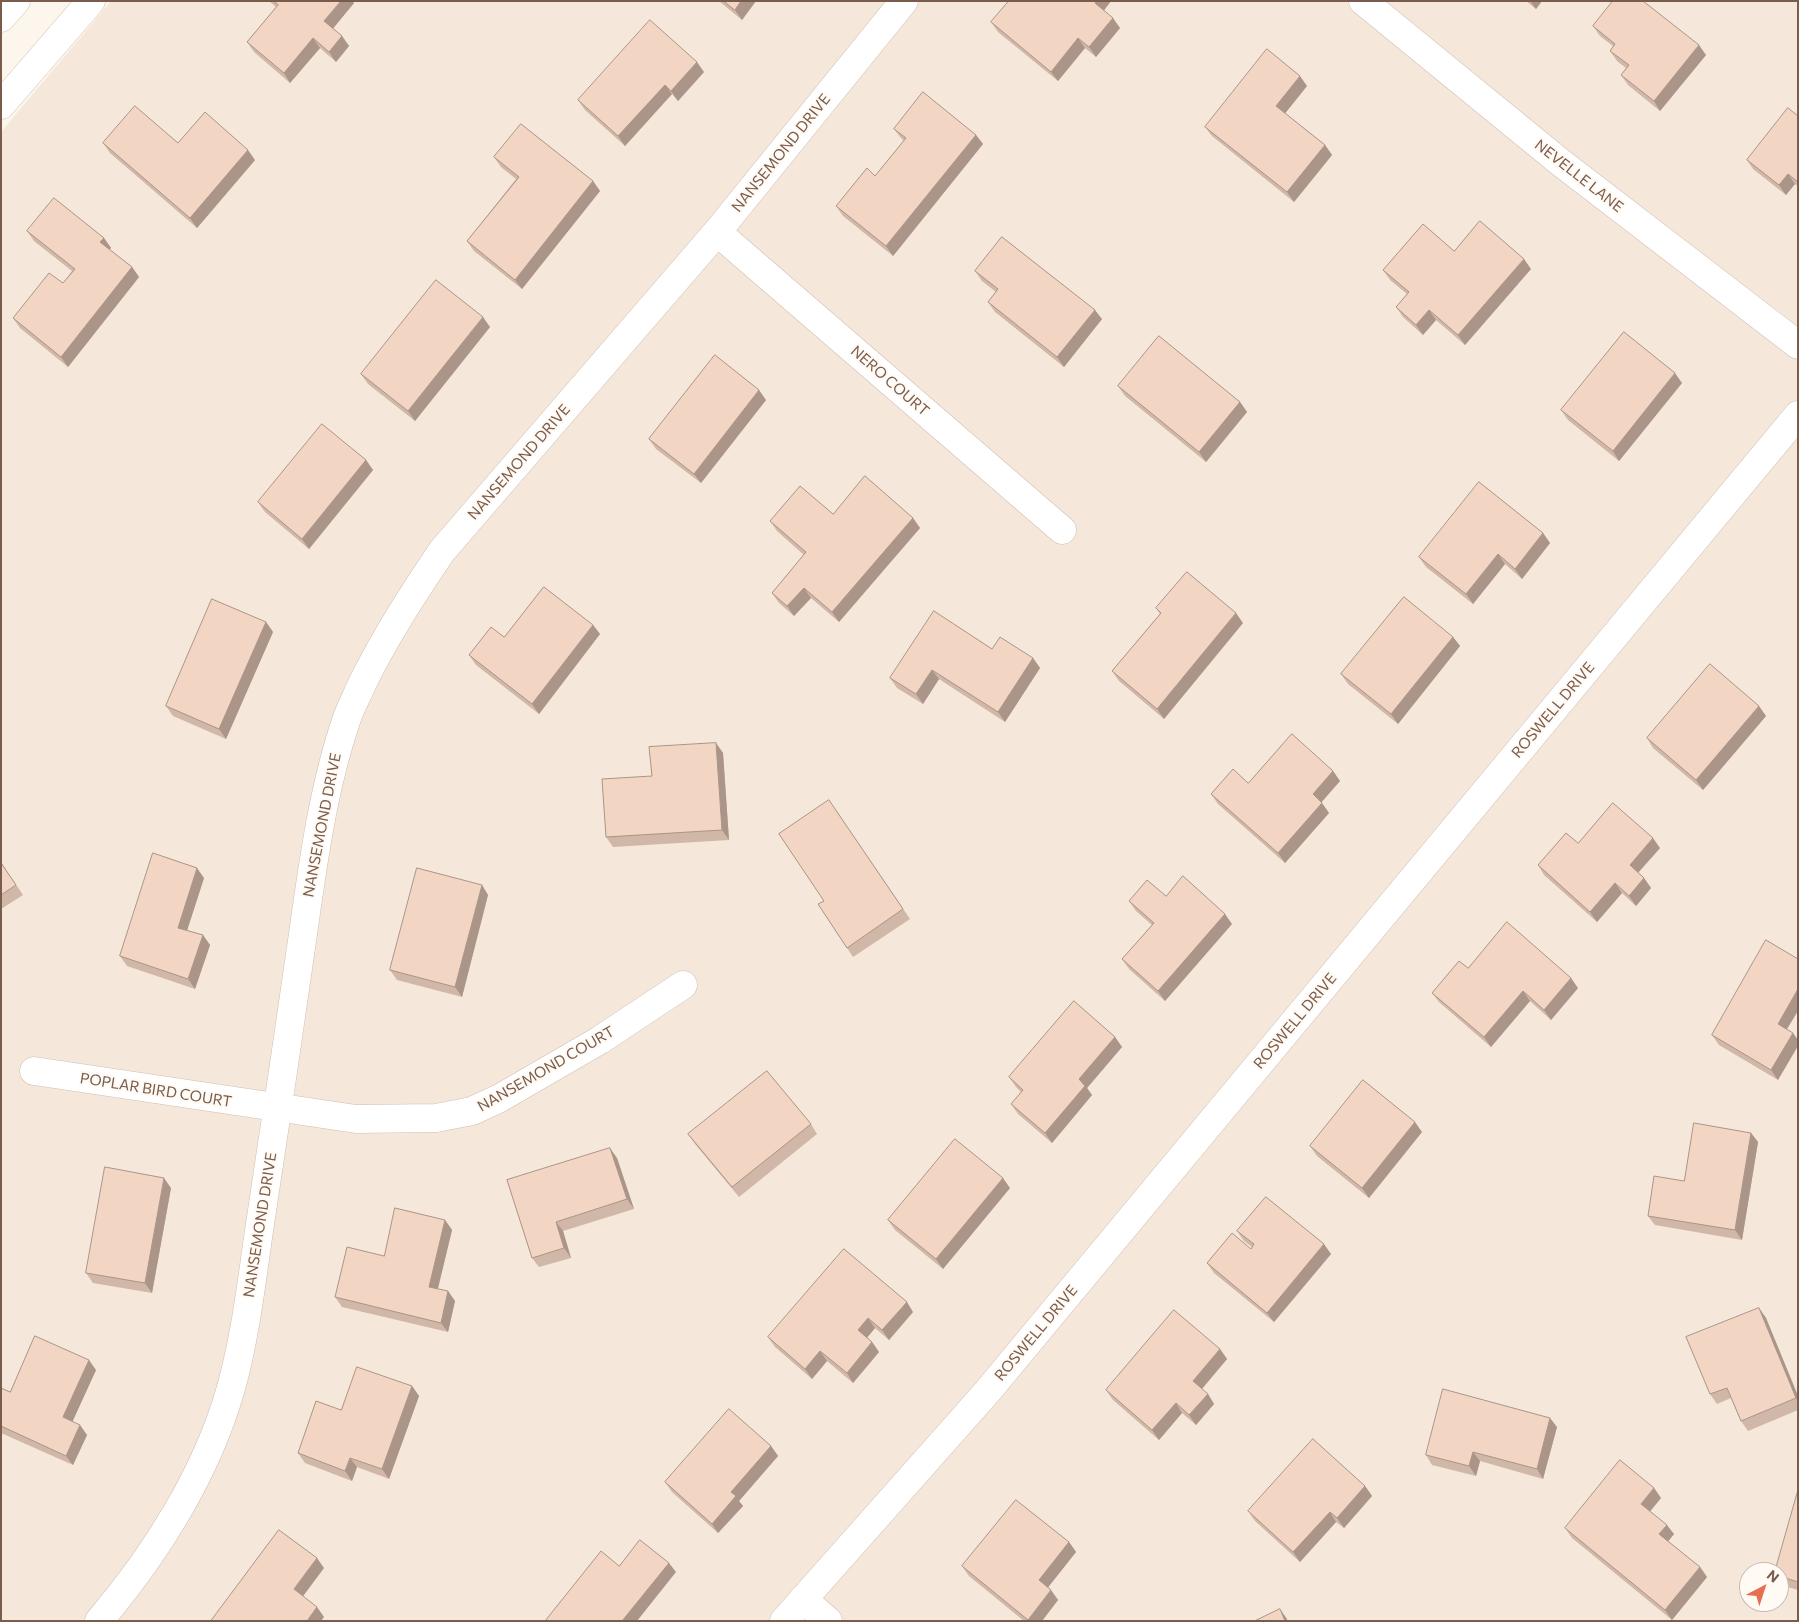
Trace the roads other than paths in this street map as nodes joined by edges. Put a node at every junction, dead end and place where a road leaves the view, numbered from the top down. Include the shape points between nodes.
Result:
1 (16, 1) edge
2 (91, 1) edge
3 (904, 1) edge
4 (1363, 1) edge
5 (1, 18) edge
6 (1, 105) edge
7 (717, 232) junction
8 (1798, 345) edge
9 (1798, 415) edge
10 (1062, 530) dead end
11 (682, 985) dead end
12 (34, 1072) dead end
13 (278, 1108) junction
14 (803, 1599) junction
15 (99, 1621) edge
16 (784, 1621) edge
17 (828, 1621) edge

1 - 5 street
2 - 6 street
3 - 7 street, NANSEMOND DRIVE
4 - 8 street, NEVELLE LANE via 1560,162
7 - 10 street, NERO COURT
7 - 13 street, NANSEMOND DRIVE via 442,552 374,659 347,717 331,768
9 - 14 street, ROSWELL DRIVE via 987,1392
11 - 13 street, NANSEMOND COURT via 600,1040 472,1111 436,1118 356,1119
12 - 13 street, POPLAR BIRD COURT
13 - 15 street, NANSEMOND DRIVE via 231,1389 209,1448 155,1548
14 - 16 street, ROSWELL DRIVE
14 - 17 street

